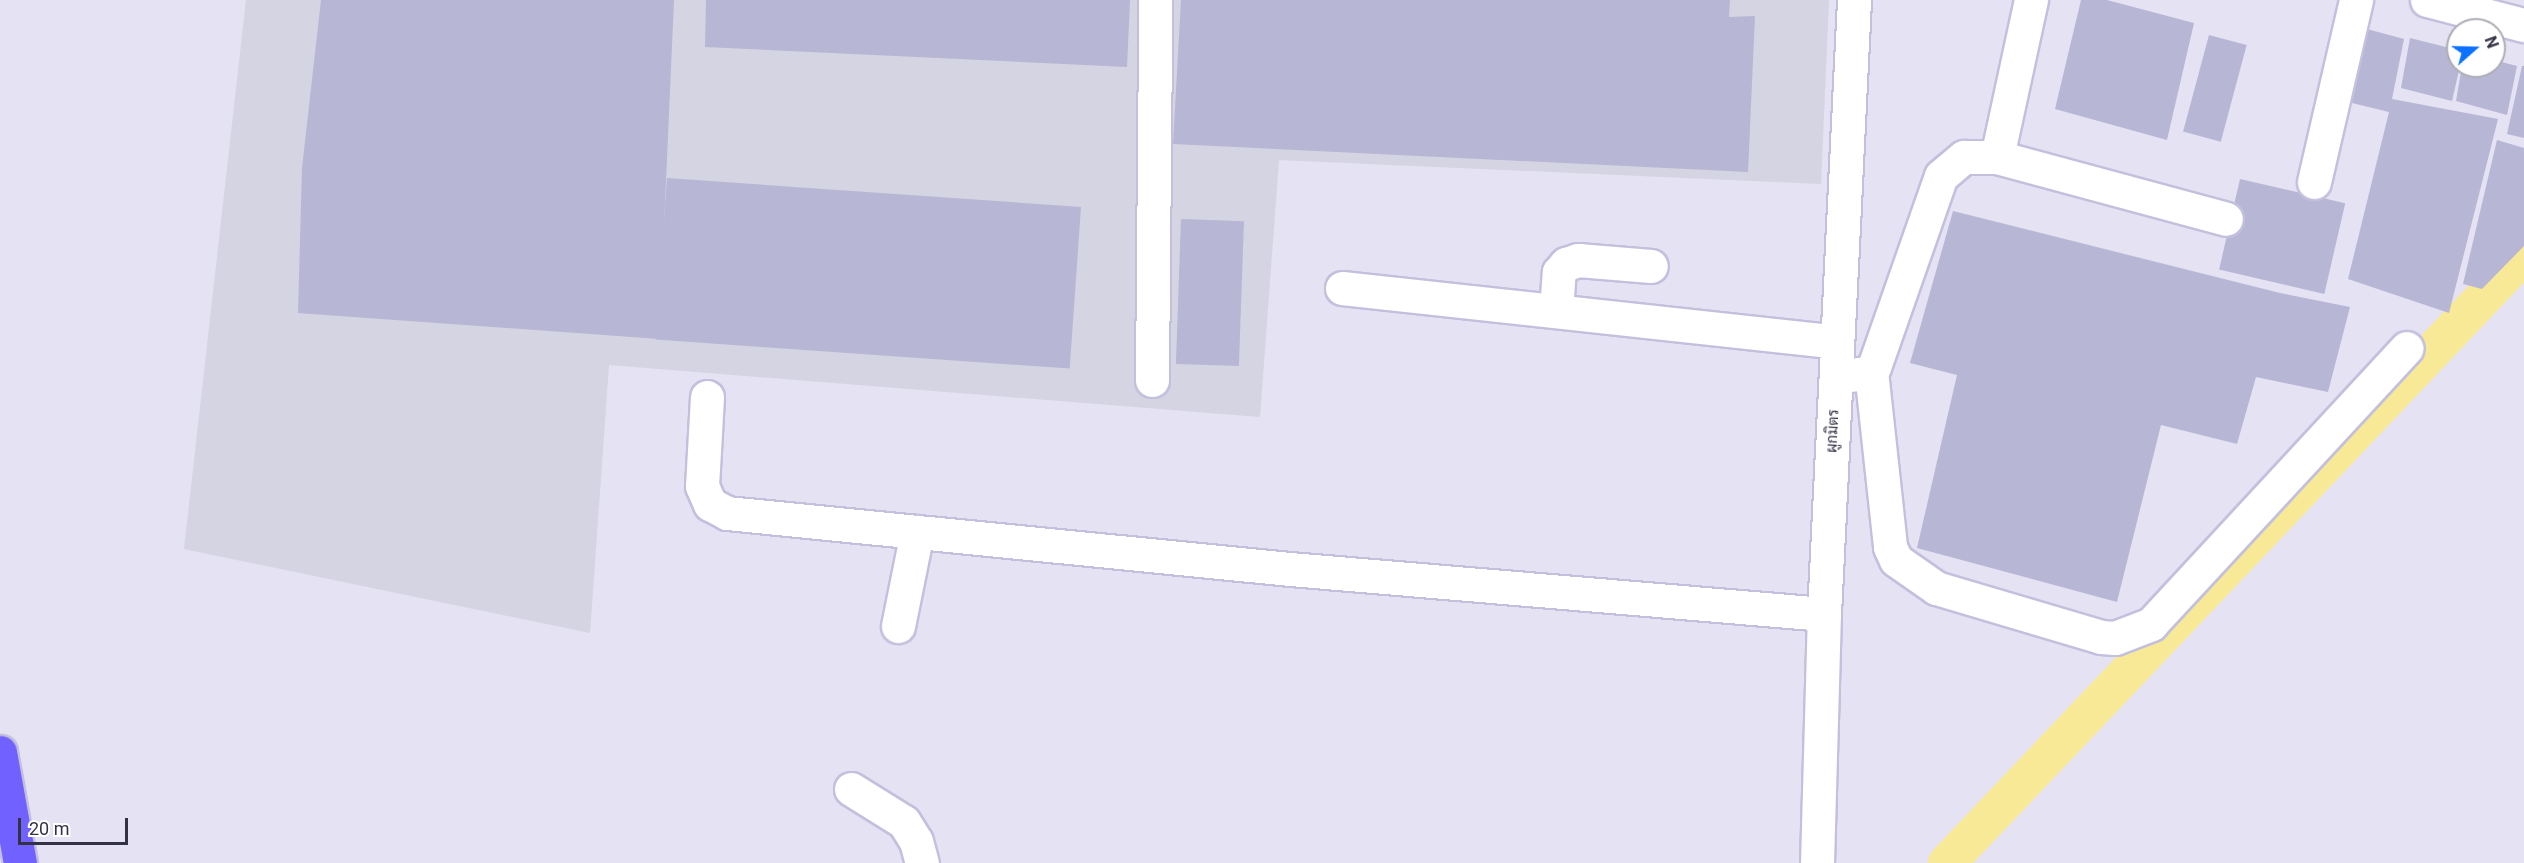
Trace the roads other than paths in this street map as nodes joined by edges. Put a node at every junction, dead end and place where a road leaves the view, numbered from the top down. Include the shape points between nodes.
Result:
1 (1155, 0) edge
2 (1854, 0) edge
3 (2031, 0) edge
4 (2356, 0) edge
5 (2427, 0) edge
6 (2524, 25) edge
7 (1997, 157) junction
8 (2314, 182) dead end
9 (2226, 219) dead end
10 (1650, 266) dead end
11 (1342, 288) dead end
12 (1556, 311) junction
13 (1837, 342) junction
14 (2407, 348) dead end
15 (1871, 371) junction
16 (1836, 377) junction
17 (1152, 380) dead end
18 (707, 397) dead end
19 (917, 532) junction
20 (1824, 614) junction
21 (898, 626) dead end
22 (0, 752) edge
23 (851, 789) dead end
24 (20, 863) edge
25 (922, 863) edge
26 (1817, 863) edge

1 - 17 street
2 - 13 street, ผูกมิตร
3 - 7 street
4 - 8 street
5 - 6 street
7 - 9 street
7 - 15 street via 1964,157 1941,176
10 - 12 street via 1578,260 1566,264 1559,272
11 - 12 street
12 - 13 street
13 - 16 street, ผูกมิตร
14 - 15 street via 2151,624 2115,638 1936,588 1896,560 1890,547
15 - 16 street
16 - 20 street, ผูกมิตร
18 - 19 street via 702,486 710,504 727,513
19 - 20 street
19 - 21 street
20 - 26 street, ผูกมิตร
22 - 24 highway
23 - 25 street via 904,822 916,841

